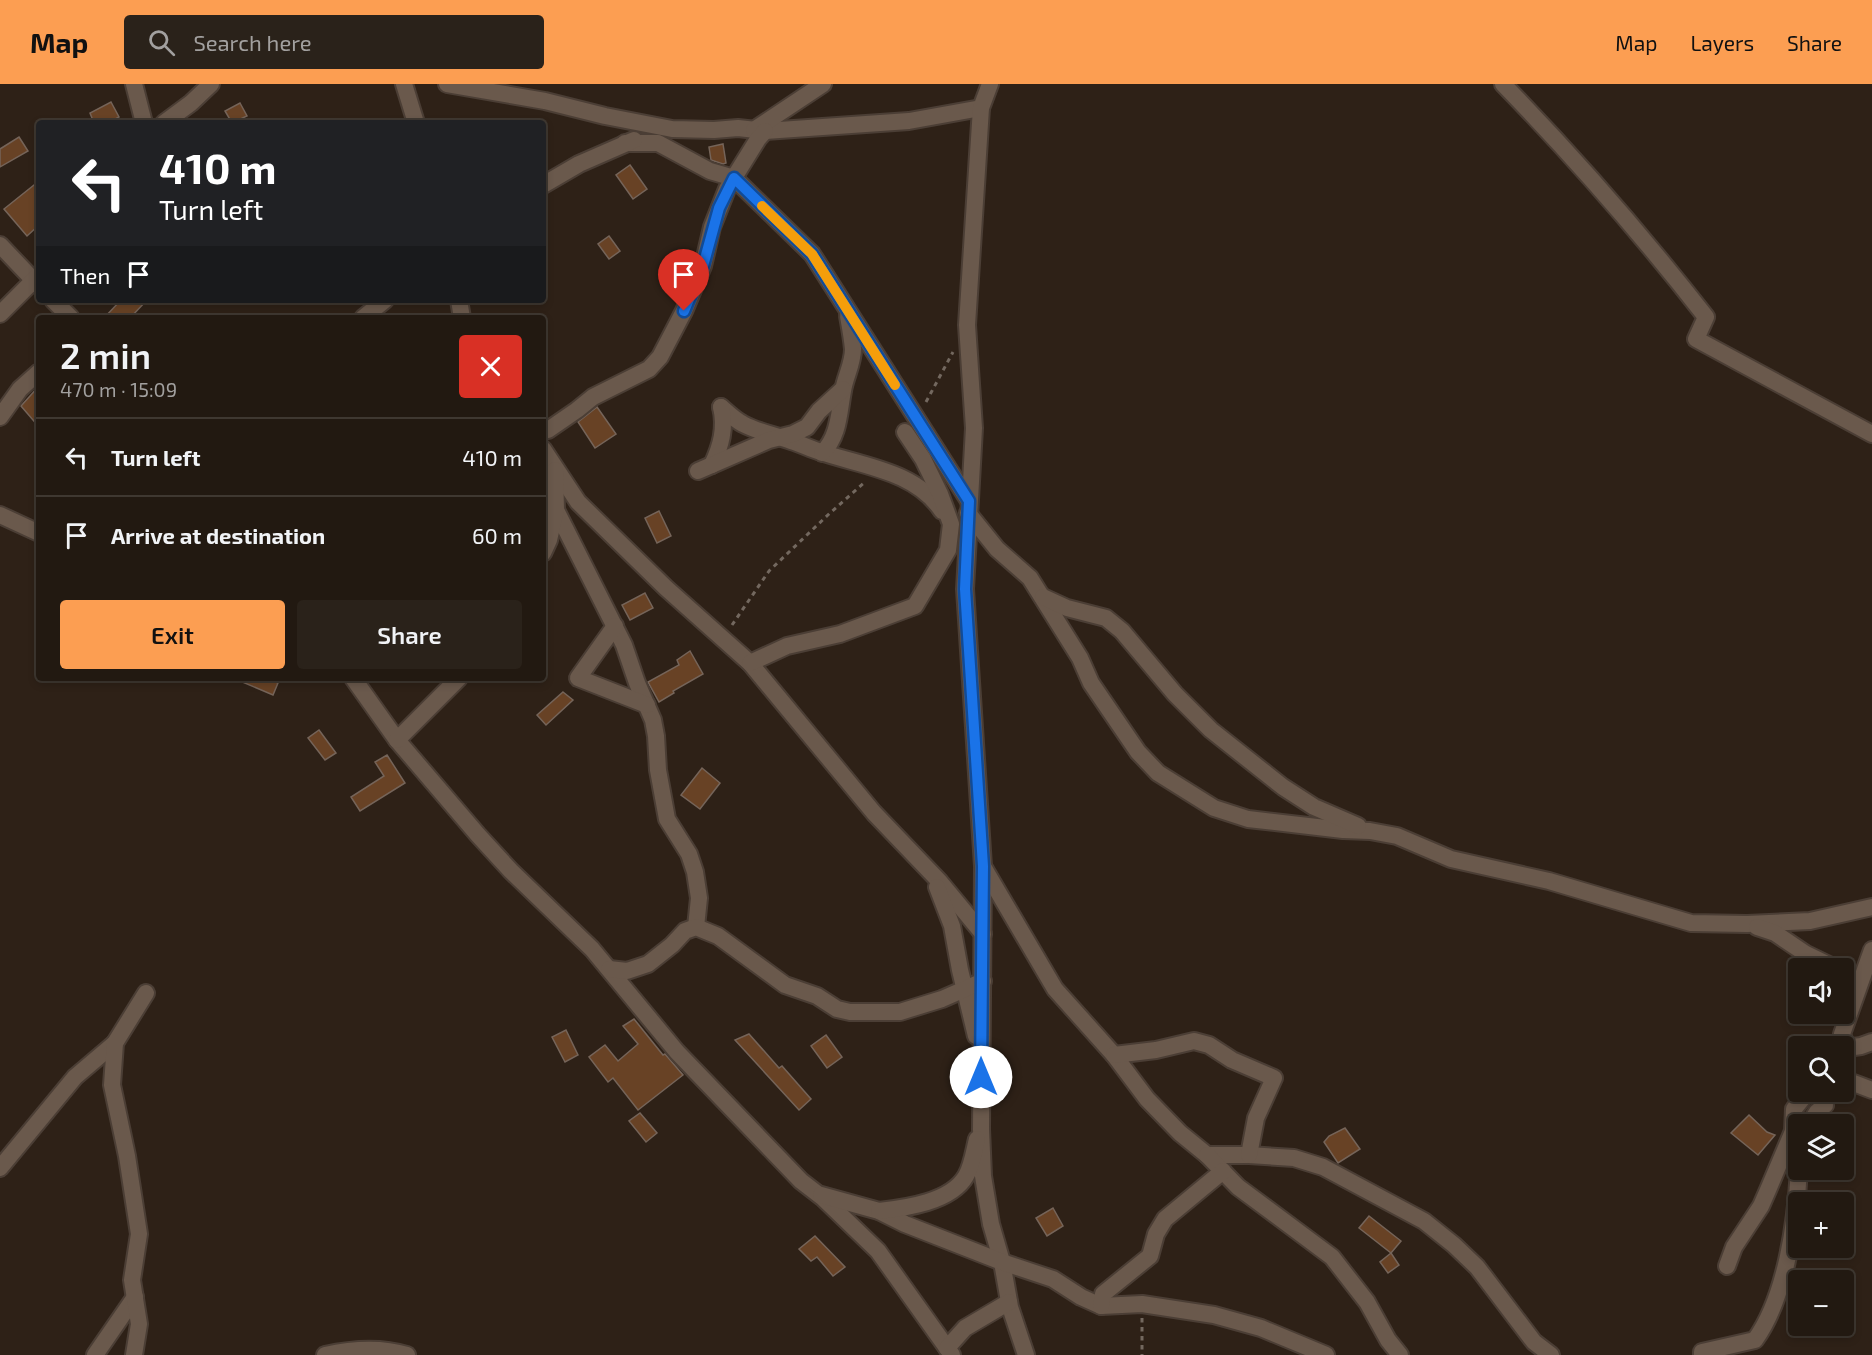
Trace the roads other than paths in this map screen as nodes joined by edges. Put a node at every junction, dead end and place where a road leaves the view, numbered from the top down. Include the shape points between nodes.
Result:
1 (134, 84) edge
2 (211, 84) edge
3 (404, 84) edge
4 (447, 84) edge
5 (823, 84) edge
6 (990, 84) edge
7 (1503, 84) edge
8 (981, 108) junction
9 (143, 120) edge
10 (168, 120) edge
11 (415, 120) edge
12 (672, 129) junction
13 (759, 130) junction
14 (625, 143) junction
15 (734, 178) junction
16 (546, 182) edge
17 (0, 245) edge
18 (36, 279) edge
19 (36, 281) edge
20 (56, 303) edge
21 (381, 303) edge
22 (848, 311) junction
23 (0, 314) edge
24 (68, 315) edge
25 (367, 315) edge
26 (36, 375) edge
27 (843, 389) junction
28 (0, 417) edge
29 (546, 430) edge
30 (905, 432) dead end
31 (1872, 434) edge
32 (780, 438) junction
33 (822, 453) junction
34 (546, 454) edge
35 (555, 470) junction
36 (968, 507) junction
37 (556, 510) junction
38 (0, 515) edge
39 (951, 525) junction
40 (547, 527) edge
41 (36, 532) edge
42 (546, 546) edge
43 (1043, 597) junction
44 (615, 626) junction
45 (750, 663) junction
46 (355, 681) edge
47 (456, 681) edge
48 (646, 705) junction
49 (397, 740) junction
50 (1370, 831) junction
51 (923, 864) junction
52 (983, 866) junction
53 (1872, 907) edge
54 (1747, 924) junction
55 (696, 927) junction
56 (983, 934) junction
57 (1872, 951) edge
58 (1814, 958) edge
59 (609, 969) junction
60 (983, 981) junction
61 (1866, 985) edge
62 (964, 990) junction
63 (146, 993) dead end
64 (1842, 1036) edge
65 (1872, 1042) edge
66 (115, 1043) junction
67 (1854, 1048) edge
68 (980, 1054) junction
69 (1114, 1055) junction
70 (1854, 1083) edge
71 (1872, 1090) edge
72 (1824, 1102) edge
73 (1815, 1114) edge
74 (981, 1125) junction
75 (1788, 1143) edge
76 (1207, 1155) junction
77 (1249, 1155) junction
78 (0, 1167) edge
79 (1223, 1171) junction
80 (1799, 1180) edge
81 (818, 1194) junction
82 (879, 1211) junction
83 (1002, 1262) junction
84 (1727, 1266) dead end
85 (135, 1297) junction
86 (1009, 1302) junction
87 (1101, 1306) junction
88 (949, 1352) edge
89 (1704, 1354) edge
90 (95, 1355) edge
91 (134, 1355) edge
92 (325, 1355) edge
93 (408, 1355) edge
94 (1026, 1355) edge
95 (1326, 1355) edge
96 (1400, 1355) edge
97 (1551, 1355) edge

1 - 9 street
2 - 10 street
3 - 11 street
4 - 12 street
5 - 13 street
6 - 8 street
7 - 31 street via 1597,183 1706,317 1696,339
8 - 13 street via 909,121
8 - 36 street via 967,325 974,428
12 - 13 street
12 - 14 street
13 - 15 street via 758,139
14 - 15 street via 658,143 710,171
14 - 16 street
15 - 22 street via 812,254
15 - 29 street via 719,208 699,275 660,357 649,369 593,396
17 - 18 street
19 - 23 street
20 - 24 street
21 - 25 street
22 - 27 street via 853,351
22 - 36 street
26 - 28 street
27 - 32 street via 807,427
27 - 33 street via 839,422
30 - 39 street via 923,459
32 - 32 street via 742,423 721,408 724,427 717,455 705,468
32 - 33 street
33 - 39 street via 905,479 938,504
34 - 35 street
35 - 37 street
35 - 45 street via 578,501 616,540
36 - 43 street via 997,549 1030,578
36 - 52 street via 965,589
37 - 40 street
37 - 44 street
38 - 41 street
39 - 45 street via 948,550 915,606 840,634 787,646
40 - 42 street
43 - 50 street via 1106,618 1211,730 1314,807
43 - 50 street via 1091,683 1138,752 1158,773 1231,815
44 - 48 street
44 - 48 street via 578,678
45 - 51 street via 874,813
46 - 49 street
47 - 49 street
48 - 55 street via 656,736 667,819 695,872 699,898
49 - 59 street via 512,872
50 - 54 street via 1397,836 1451,859 1549,880 1690,923
51 - 56 street
51 - 62 street via 940,893 952,926
52 - 56 street
52 - 69 street via 1055,989
53 - 54 street via 1810,921
54 - 58 street via 1775,933
55 - 59 street via 685,931 648,964 627,971
55 - 62 street via 718,936 785,985 817,996 837,1009 900,1012
56 - 60 street
57 - 61 street
59 - 81 street via 677,1052
60 - 62 street
60 - 68 street
61 - 64 street
62 - 68 street
63 - 66 street
65 - 67 street
66 - 78 street via 75,1077
66 - 85 street via 112,1085 140,1234 132,1280
68 - 74 street
69 - 76 street via 1147,1100
69 - 77 street via 1194,1041 1274,1078 1256,1118
70 - 71 street
72 - 73 street
74 - 82 street via 966,1176 956,1187 935,1199
74 - 83 street via 983,1176
75 - 84 street via 1761,1206 1734,1247
76 - 77 street
76 - 79 street
77 - 97 street via 1294,1158 1323,1167 1424,1221 1477,1267 1534,1342
79 - 87 street via 1164,1219 1150,1256 1103,1294
79 - 96 street via 1332,1257 1367,1302
80 - 89 street via 1779,1294 1767,1321 1755,1340
81 - 82 street
81 - 88 street via 878,1251
82 - 83 street
83 - 86 street
83 - 87 street via 1053,1279
85 - 90 street
85 - 91 street via 139,1324
86 - 88 street via 965,1328
86 - 94 street
87 - 95 street via 1142,1304 1214,1315 1261,1328
92 - 93 street via 390,1349

